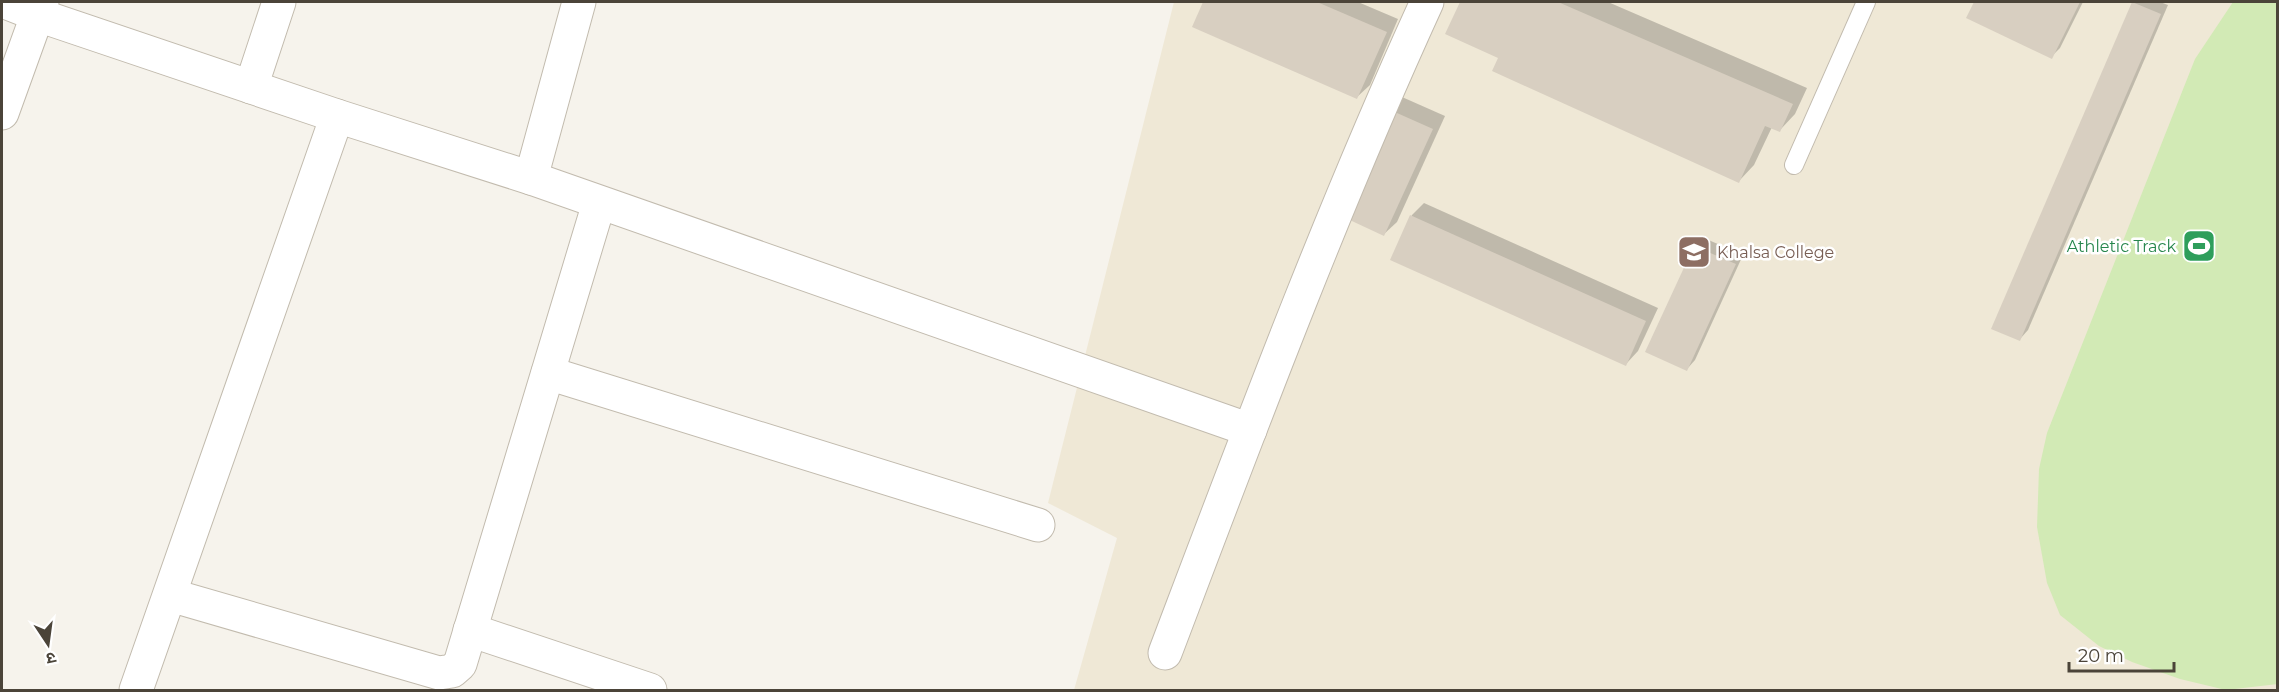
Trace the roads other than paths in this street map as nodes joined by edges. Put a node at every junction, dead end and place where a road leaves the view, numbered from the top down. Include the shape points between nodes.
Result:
1 (5, 2) edge
2 (279, 2) edge
3 (579, 2) edge
4 (1427, 2) edge
5 (1866, 2) edge
6 (40, 8) edge
7 (251, 87) junction
8 (2, 113) edge
9 (337, 116) junction
10 (1794, 165) dead end
11 (531, 178) junction
12 (599, 203) junction
13 (548, 373) junction
14 (1250, 430) junction
15 (1038, 525) dead end
16 (170, 595) junction
17 (470, 630) junction
18 (1165, 652) dead end
19 (136, 690) edge
20 (650, 690) edge

1 - 6 street
2 - 7 street
3 - 11 street
4 - 14 street via 1320,251
5 - 10 lane
6 - 7 street
6 - 8 street
7 - 9 street
9 - 11 street
9 - 16 street
11 - 12 street
12 - 13 street
12 - 14 street
13 - 15 street
13 - 17 street
14 - 18 street
16 - 17 street via 439,673 452,671 460,664
16 - 19 street
17 - 20 street

